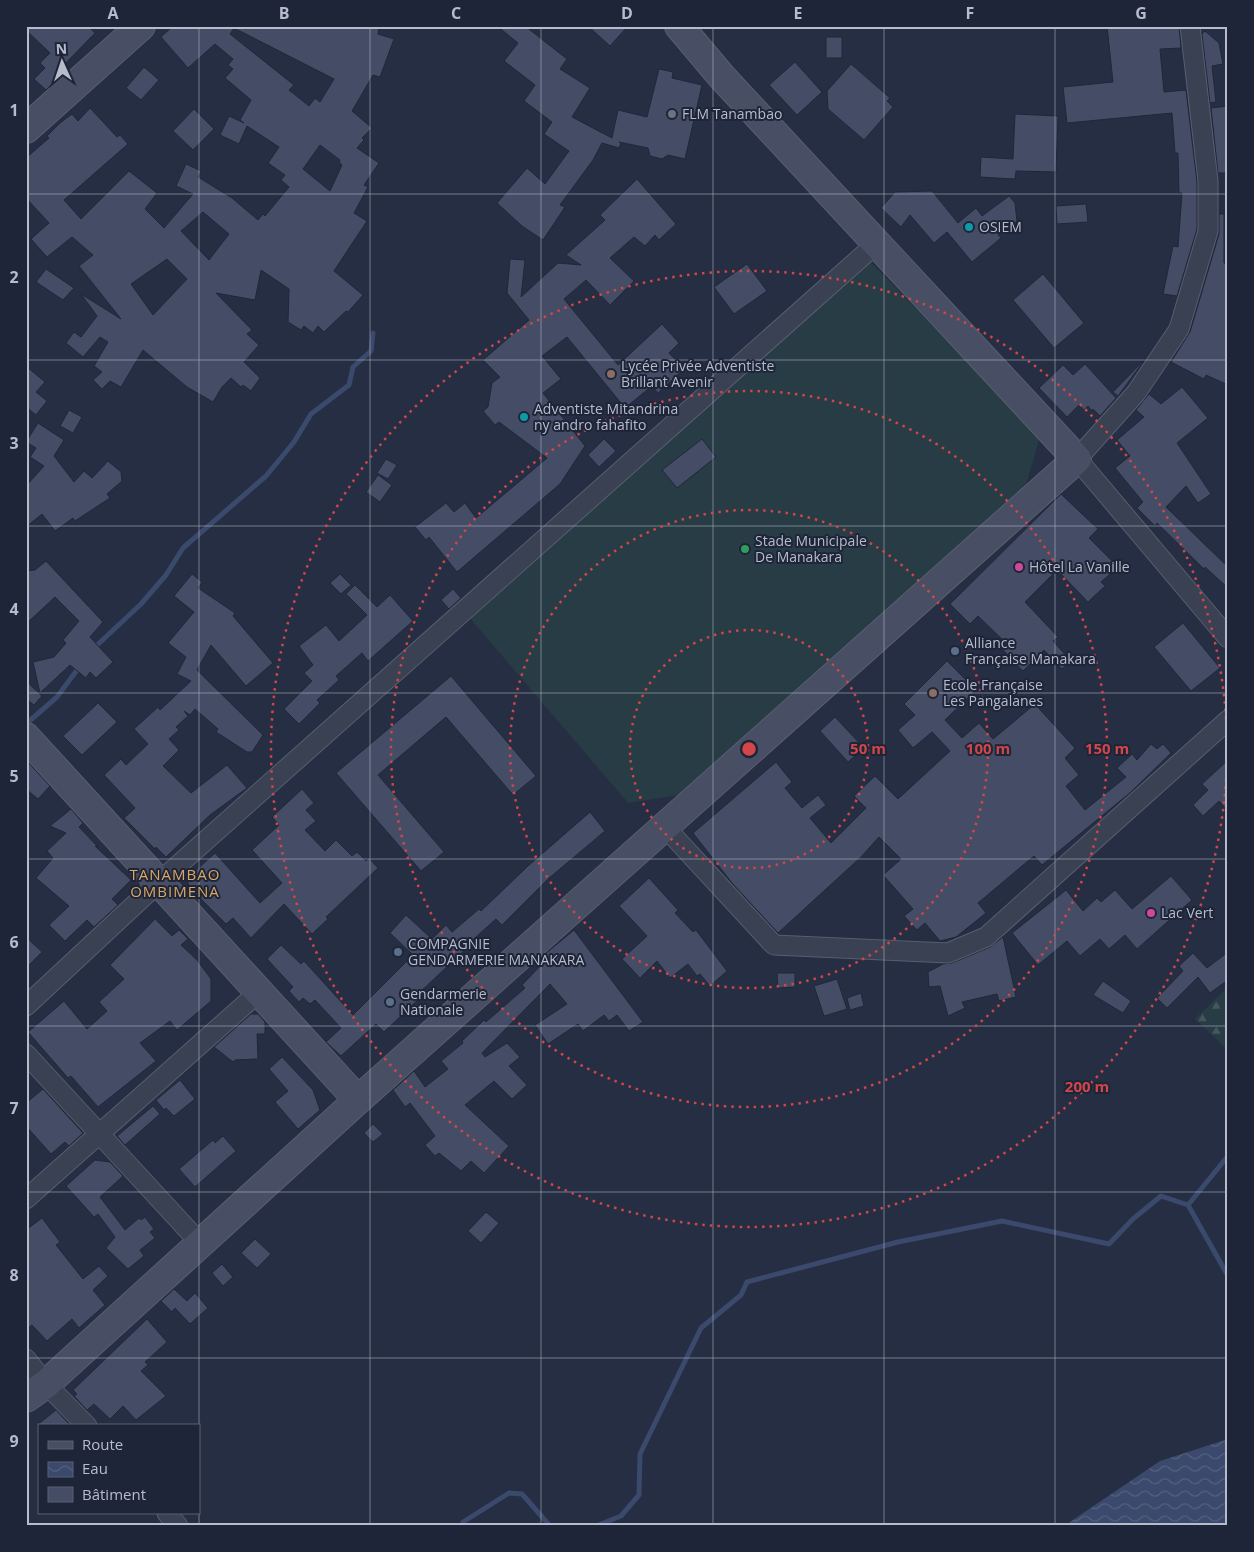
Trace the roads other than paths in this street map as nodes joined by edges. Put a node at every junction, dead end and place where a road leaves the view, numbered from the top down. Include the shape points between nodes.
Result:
1 (141, 26) edge
2 (679, 26) edge
3 (1190, 26) edge
4 (28, 125) edge
5 (876, 243) junction
6 (1077, 460) junction
7 (1228, 638) edge
8 (1228, 720) edge
9 (30, 741) edge
10 (665, 827) junction
11 (158, 883) junction
12 (259, 992) junction
13 (26, 1006) edge
14 (26, 1054) edge
15 (358, 1100) junction
16 (99, 1134) junction
17 (26, 1199) edge
18 (200, 1243) junction
19 (26, 1359) edge
20 (36, 1391) edge
21 (84, 1424) edge
22 (168, 1514) edge
23 (178, 1526) edge

1 - 4 main road
2 - 5 main road
3 - 6 street via 1208,181 1208,231 1179,329 1136,393
5 - 6 main road
5 - 11 street
6 - 7 street
6 - 10 main road
8 - 10 street via 986,937 948,953 774,945
9 - 11 main road
10 - 15 main road
11 - 12 main road
11 - 13 street
12 - 15 main road
12 - 16 street
14 - 16 street
15 - 18 main road
16 - 17 street
16 - 18 street
18 - 20 main road
19 - 20 street
20 - 21 street
22 - 23 street

